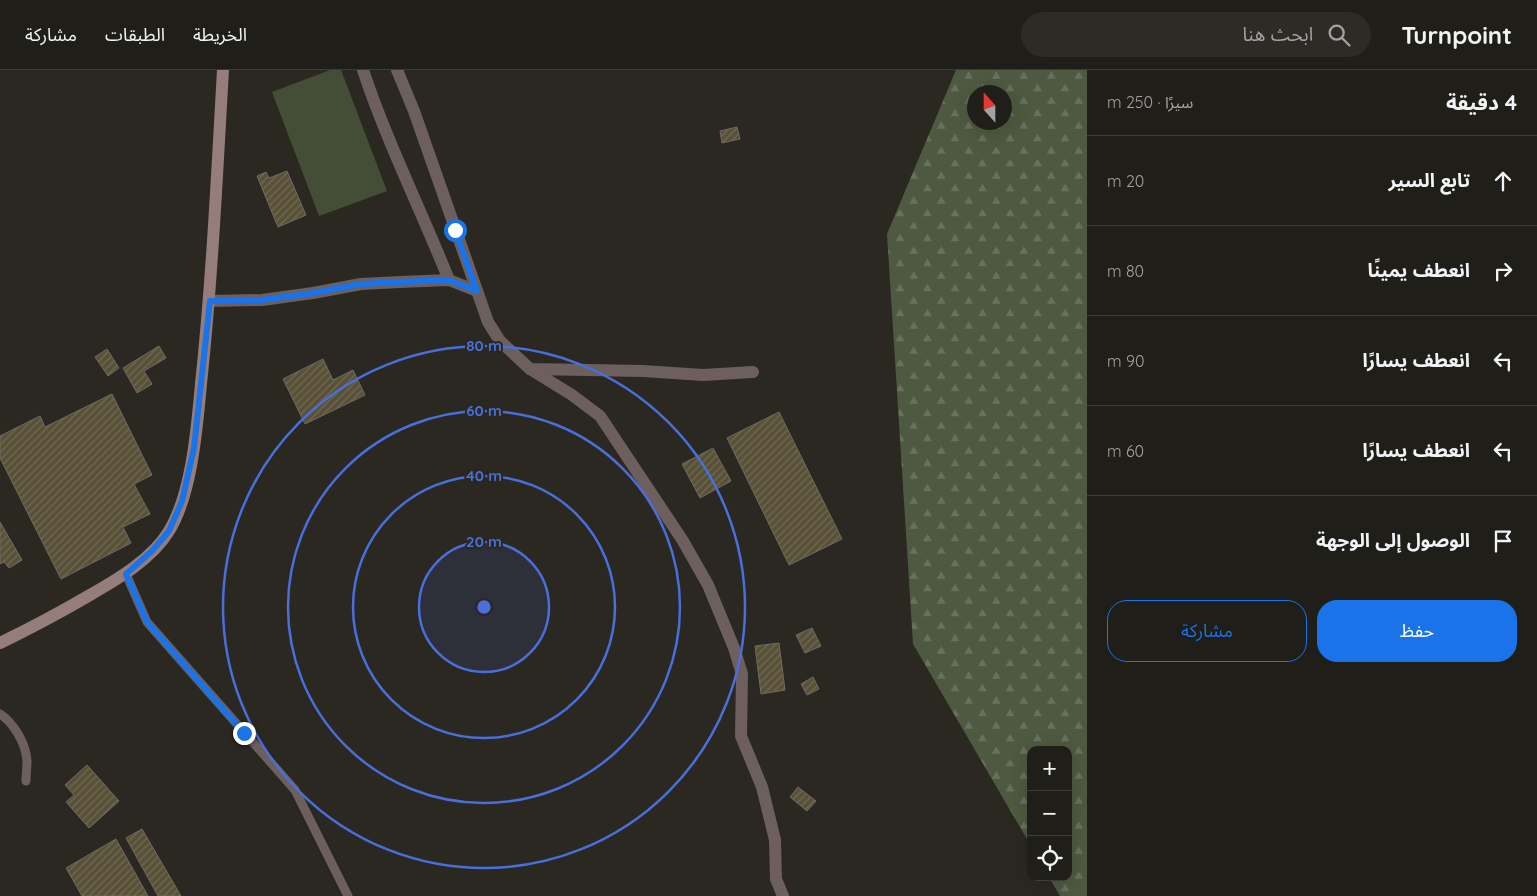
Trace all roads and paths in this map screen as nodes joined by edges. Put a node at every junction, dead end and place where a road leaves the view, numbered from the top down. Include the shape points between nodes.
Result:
1 (223, 70) edge
2 (363, 70) edge
3 (397, 70) edge
4 (449, 280) junction
5 (477, 291) junction
6 (210, 301) junction
7 (530, 369) junction
8 (753, 372) dead end
9 (126, 574) junction
10 (0, 643) edge
11 (0, 714) edge
12 (26, 781) dead end
13 (348, 896) edge
14 (783, 896) edge

1 - 6 main road
2 - 4 street via 404,178
3 - 5 street
4 - 5 street
4 - 6 street via 361,284 262,300
5 - 7 street via 488,322 500,341
6 - 9 main road via 194,448 182,501 169,531
7 - 8 street via 703,375
7 - 14 street via 572,394 600,416 683,541 708,585 742,674 740,736 762,787 774,840 776,879
9 - 10 main road
9 - 13 lane via 147,622 295,790
11 - 12 lane via 6,717 21,738 27,759

